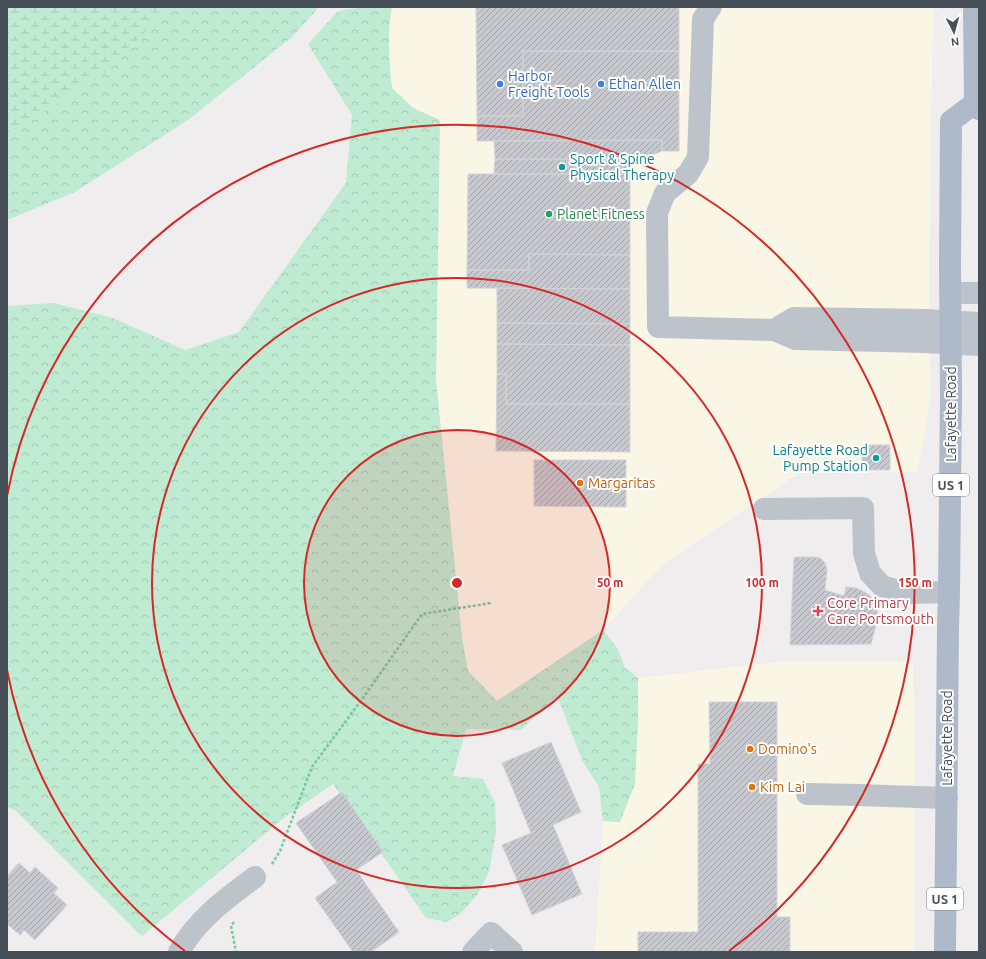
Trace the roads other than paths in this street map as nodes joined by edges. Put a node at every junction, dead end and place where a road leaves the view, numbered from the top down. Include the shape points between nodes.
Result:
1 (711, 7) edge
2 (974, 7) edge
3 (977, 106) edge
4 (950, 293) junction
5 (979, 293) edge
6 (951, 322) junction
7 (979, 323) edge
8 (774, 330) junction
9 (951, 343) junction
10 (979, 345) edge
11 (764, 509) dead end
12 (949, 592) junction
13 (808, 794) dead end
14 (947, 798) junction
15 (262, 873) road end
16 (179, 952) edge
17 (473, 952) edge
18 (512, 952) edge
19 (945, 952) edge

1 - 8 lane via 703,19 698,157 688,174 664,193 657,212 658,327
2 - 3 main road, Lafayette Road / US 1
3 - 4 main road, Lafayette Road / US 1 via 951,121
4 - 5 lane
4 - 6 main road, Lafayette Road / US 1
6 - 7 lane
6 - 8 lane via 794,318
6 - 9 main road, Lafayette Road / US 1
8 - 9 lane via 795,339
9 - 10 lane
9 - 12 main road, Lafayette Road / US 1
11 - 12 lane via 863,508 864,553 870,573 882,586 906,593
12 - 14 main road, Lafayette Road / US 1
13 - 14 lane
14 - 19 main road, Lafayette Road / US 1
15 - 16 lane via 226,899 197,926
17 - 18 lane via 491,934

